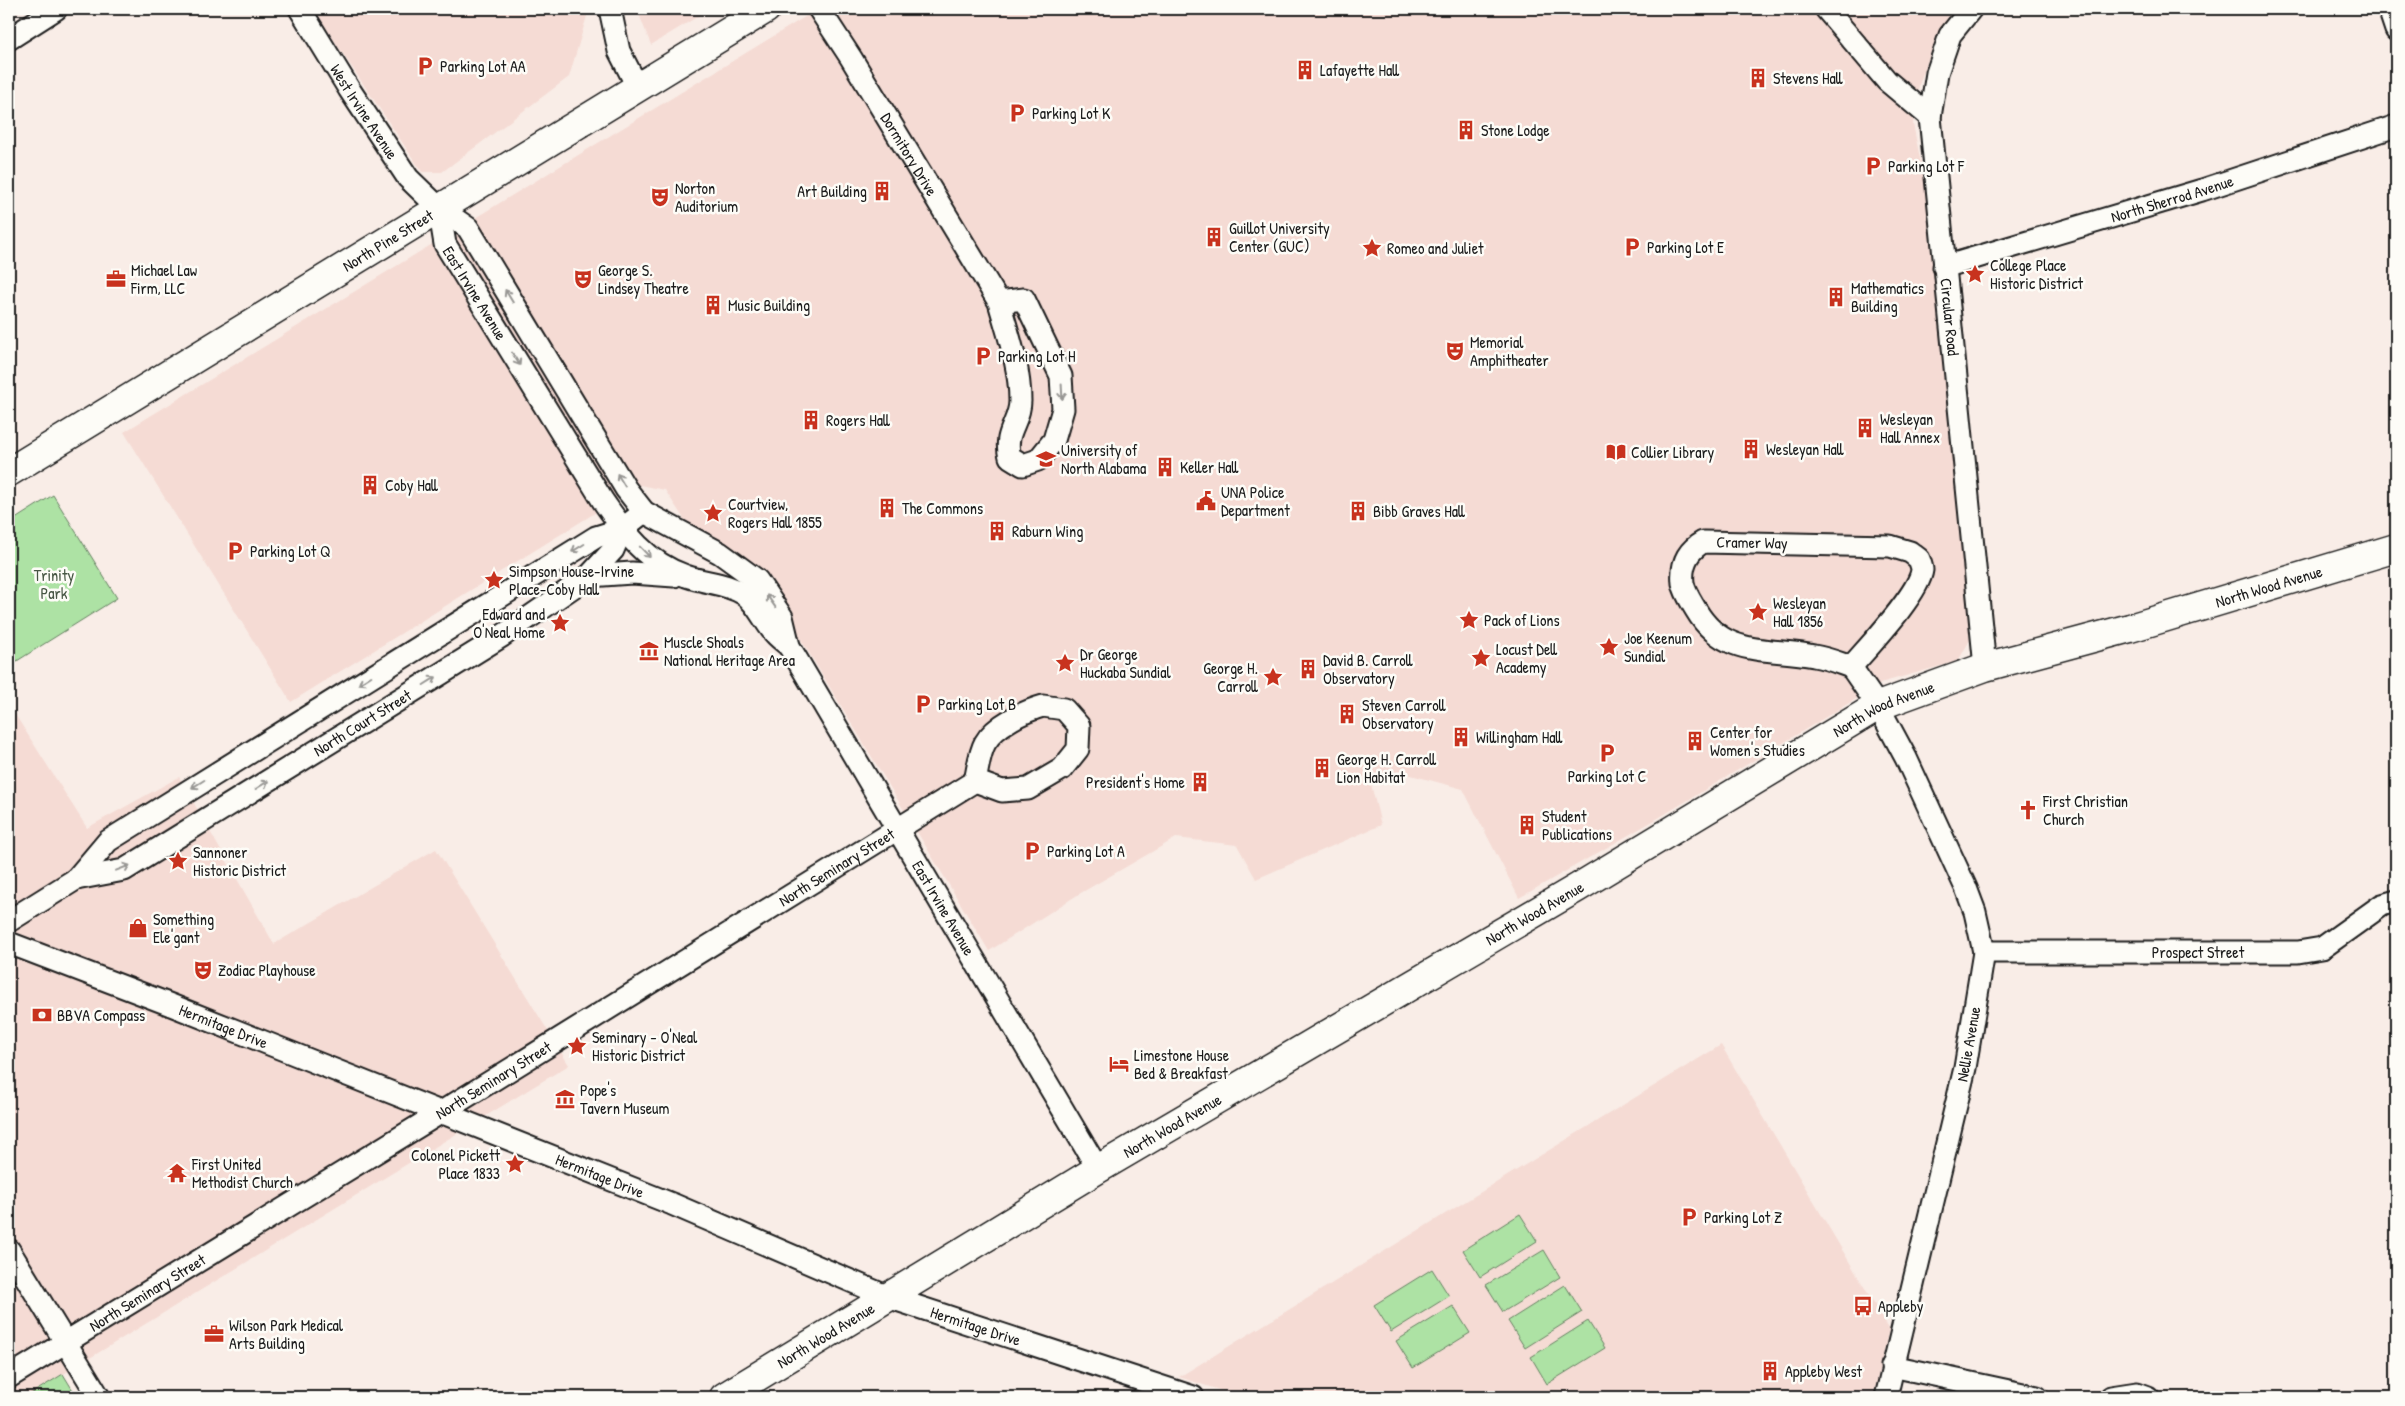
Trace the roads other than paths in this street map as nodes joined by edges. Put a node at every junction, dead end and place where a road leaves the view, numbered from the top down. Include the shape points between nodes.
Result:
1 (56, 9) edge
2 (300, 9) edge
3 (610, 9) edge
4 (766, 9) edge
5 (819, 9) edge
6 (1826, 9) edge
7 (1971, 9) edge
8 (2389, 9) edge
9 (2396, 30) edge
10 (9, 39) edge
11 (637, 86) junction
12 (1930, 117) junction
13 (2396, 126) edge
14 (439, 208) junction
15 (1944, 267) junction
16 (999, 302) junction
17 (9, 472) edge
18 (644, 512) junction
19 (622, 529) junction
20 (2396, 548) edge
21 (589, 576) junction
22 (686, 577) junction
23 (483, 607) junction
24 (502, 636) junction
25 (789, 646) junction
26 (1851, 667) junction
27 (1985, 667) junction
28 (1878, 706) junction
29 (975, 781) junction
30 (898, 831) junction
31 (76, 879) junction
32 (2396, 901) edge
33 (9, 921) edge
34 (9, 943) edge
35 (1984, 952) junction
36 (440, 1113) junction
37 (1098, 1169) junction
38 (9, 1250) edge
39 (888, 1297) junction
40 (65, 1342) junction
41 (1892, 1366) junction
42 (9, 1377) edge
43 (99, 1397) edge
44 (724, 1397) edge
45 (1193, 1397) edge
46 (1886, 1397) edge
47 (2037, 1397) edge
48 (2111, 1397) edge
49 (2148, 1397) edge

1 - 10 street
2 - 14 street, West Irvine Avenue via 408,178
3 - 11 street via 619,51
4 - 11 main road, North Pine Street
5 - 16 street, Dormitory Drive
6 - 12 street via 1887,81
7 - 12 street, Circular Road via 1950,35 1936,73
8 - 9 street
11 - 14 main road, North Pine Street
12 - 15 street, Circular Road
13 - 15 street, North Sherrod Avenue via 2202,190
14 - 17 main road, North Pine Street
18 -> 14 street, East Irvine Avenue via 626,488 468,228
14 -> 19 street, East Irvine Avenue via 445,244
15 - 27 street, Circular Road
16 -> 16 street, Dormitory Drive via 1024,299 1060,376 1062,409 1054,440 1038,460 1022,465 1010,457 1006,444 1020,403 1015,357
18 - 19 street, North Court Street
25 -> 18 street, East Irvine Avenue via 782,616 757,580 720,553
19 - 21 street, North Court Street via 613,550
19 -> 22 street, East Irvine Avenue via 655,562
19 -> 23 street, North Court Street via 596,537
20 - 27 main road, North Wood Avenue via 2130,628
21 - 22 street via 632,573
21 - 24 street, North Court Street
22 - 25 street, East Irvine Avenue via 745,595 773,632
23 - 24 street
23 -> 31 street, North Court Street via 108,841
31 -> 24 street, North Court Street via 124,870
25 - 30 street, East Irvine Avenue
26 - 26 street, Cramer Way via 1898,612 1916,585 1922,569 1919,558 1890,546 1864,544 1702,542 1692,548 1682,572 1684,590 1704,624 1722,639 1744,647 1814,656
26 - 28 street
27 - 28 main road, North Wood Avenue
28 - 35 street, Nellie Avenue via 1906,758 1966,888
28 - 37 main road, North Wood Avenue via 1577,888
29 - 29 street via 1002,791 1028,790 1062,769 1078,749 1079,726 1064,709 1043,706 1025,711 985,743
29 - 30 street, North Seminary Street
30 - 36 street, North Seminary Street
30 - 37 street, East Irvine Avenue
31 - 33 street, North Court Street
32 - 35 street, Prospect Street via 2382,905 2322,948 2298,952
34 - 36 street, Hermitage Drive
35 - 41 street, Nellie Avenue via 1965,1068
36 - 39 street, Hermitage Drive via 672,1204
36 - 40 street, North Seminary Street
37 - 39 main road, North Wood Avenue
38 - 40 street
39 - 44 main road, North Wood Avenue
39 - 45 street, Hermitage Drive
40 - 42 street, North Seminary Street
40 - 43 street
41 - 46 street, Nellie Avenue
41 - 47 street
48 - 49 street via 2137,1392

